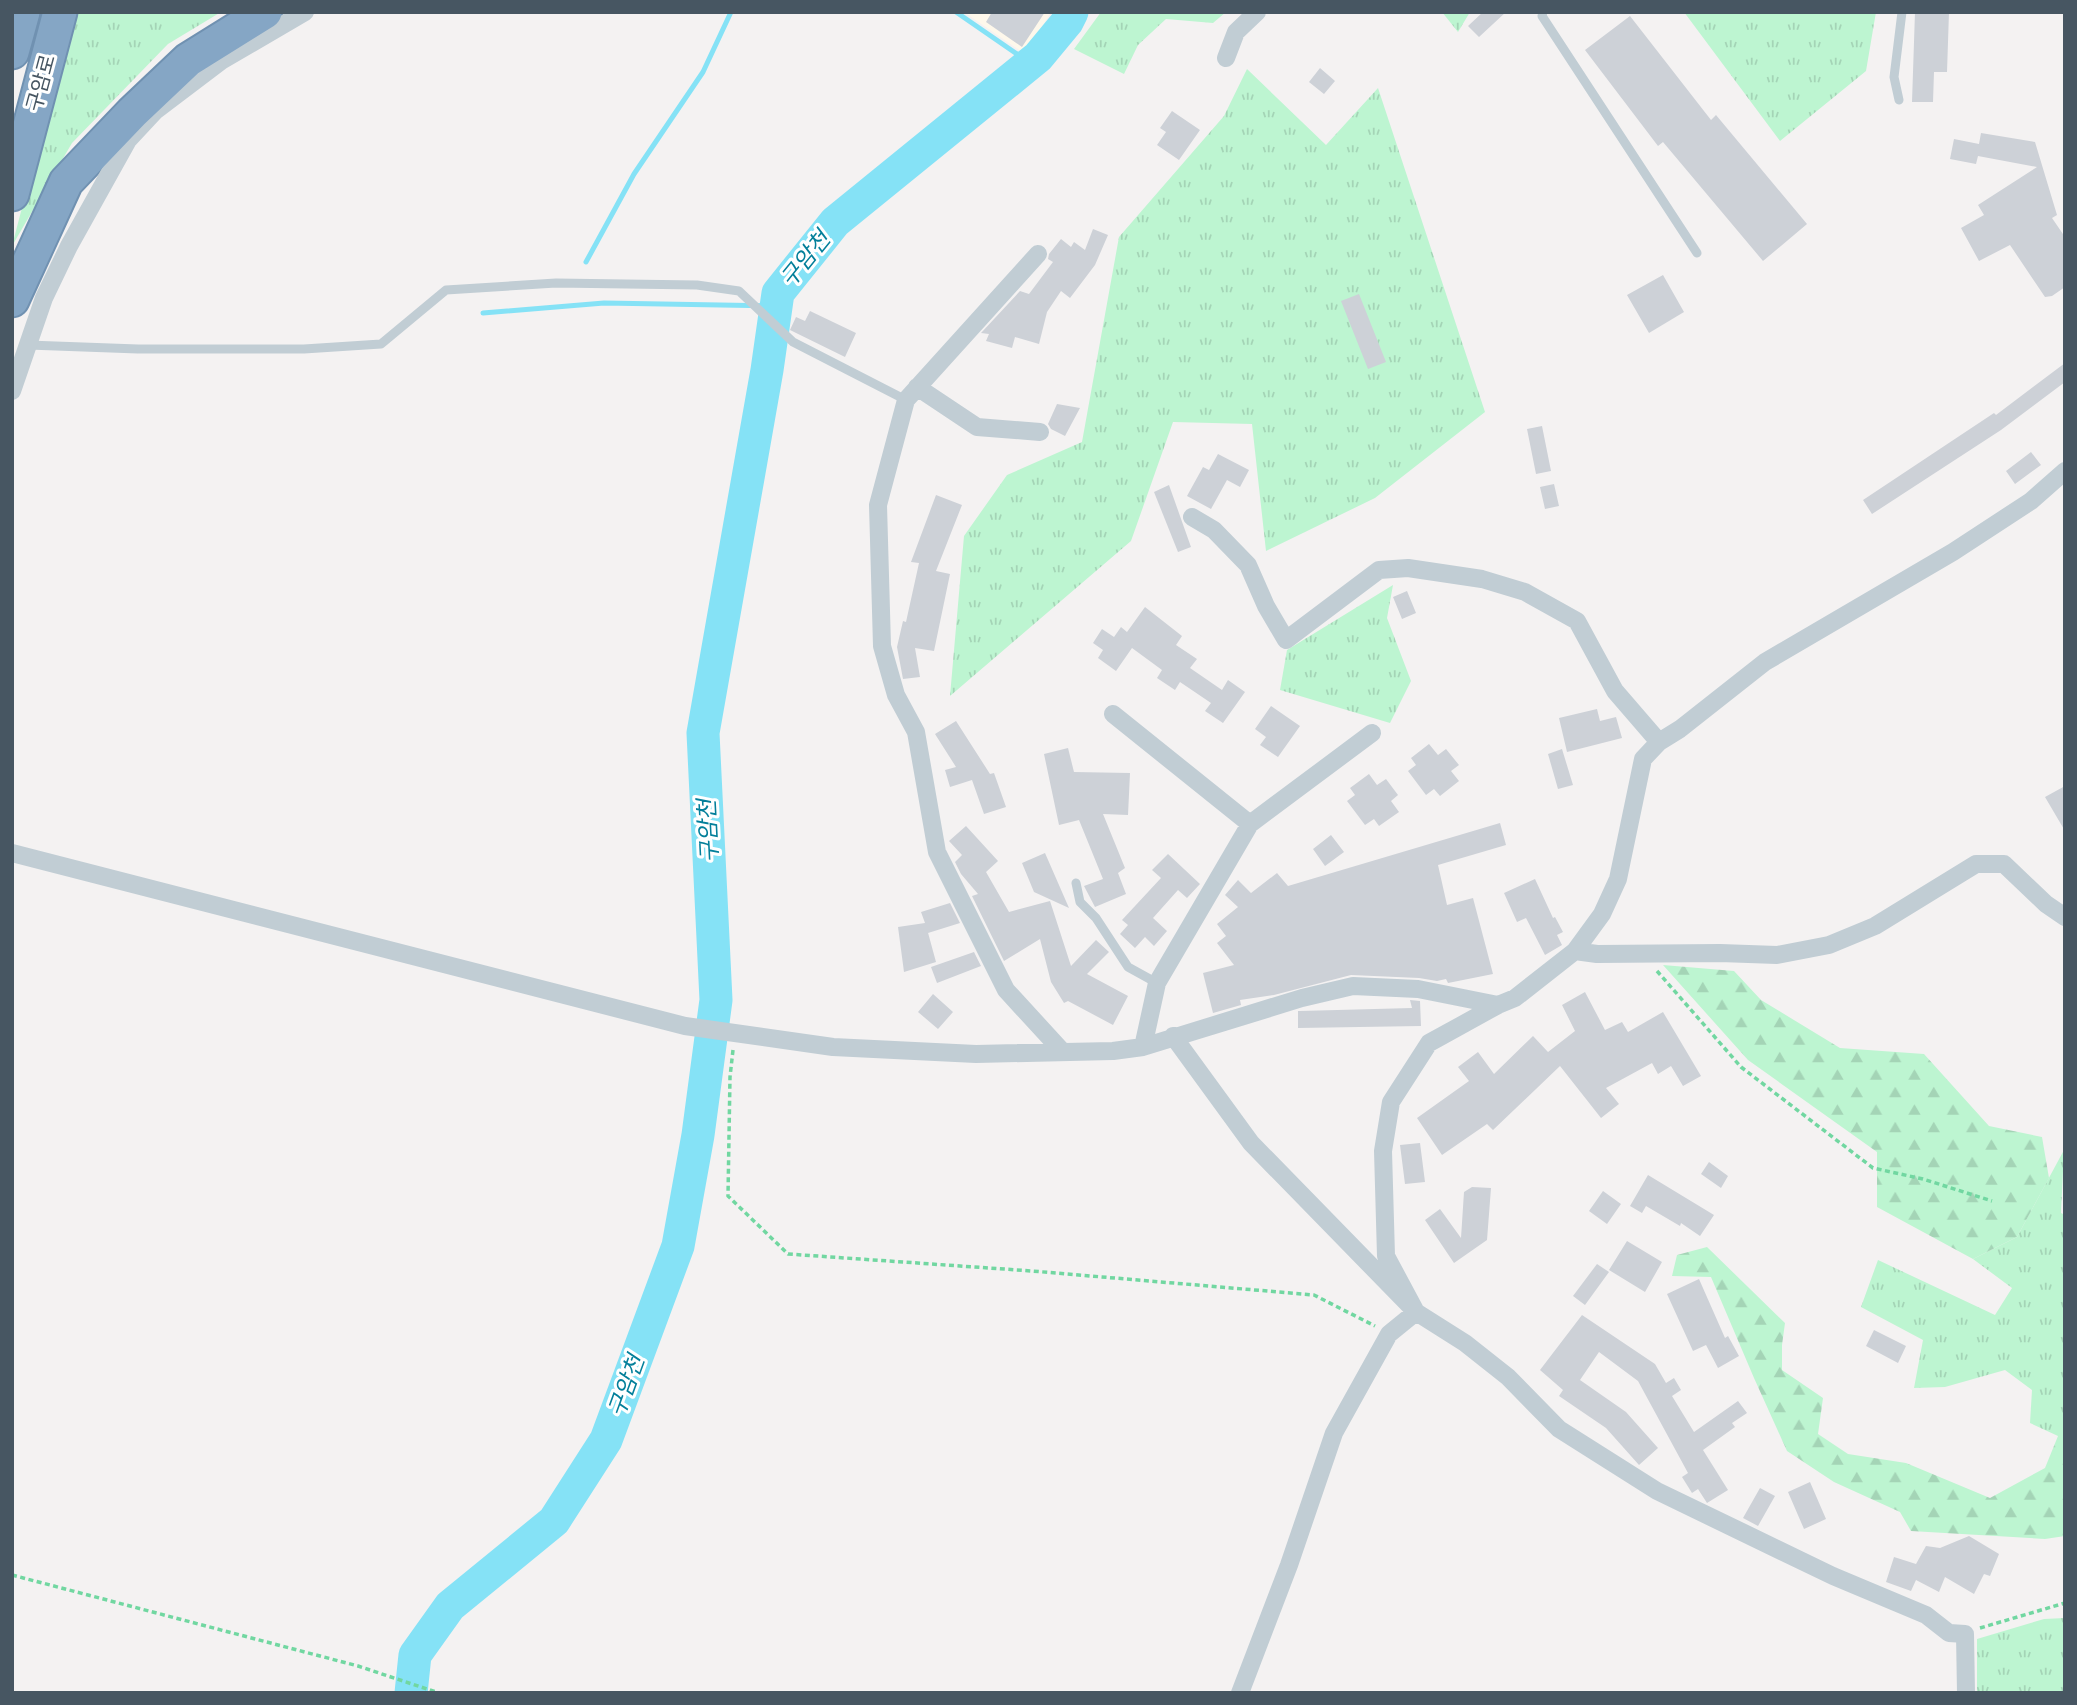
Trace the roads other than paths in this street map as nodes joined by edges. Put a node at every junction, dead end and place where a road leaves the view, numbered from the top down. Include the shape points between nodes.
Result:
1 (23, 12) edge
2 (60, 12) edge
3 (265, 12) edge
4 (306, 12) edge
5 (1257, 12) edge
6 (1543, 12) edge
7 (1902, 12) edge
8 (12, 52) edge
9 (1226, 58) dead end
10 (1899, 100) dead end
11 (12, 194) edge
12 (1696, 253) dead end
13 (1038, 254) dead end
14 (12, 300) edge
15 (28, 345) junction
16 (12, 391) edge
17 (911, 393) junction
18 (1040, 432) dead end
19 (2065, 471) edge
20 (1192, 517) dead end
21 (1113, 714) dead end
22 (1372, 733) dead end
23 (1659, 742) junction
24 (1250, 824) junction
25 (12, 853) edge
26 (1076, 883) dead end
27 (2065, 916) edge
28 (1576, 951) junction
29 (1157, 982) junction
30 (1498, 1005) junction
31 (1173, 1036) junction
32 (1143, 1047) junction
33 (1062, 1051) junction
34 (1416, 1312) junction
35 (1241, 1693) edge
36 (1966, 1693) edge

1 - 8 highway, 구암로
2 - 11 highway, 구암로
3 - 14 highway via 188,60 66,182
4 - 15 street via 221,61 155,110 128,140 69,246
5 - 9 street via 1236,32
6 - 12 lane
7 - 10 lane via 1894,77
13 - 17 street
15 - 16 street
15 - 17 lane via 304,349 381,344 446,290 556,283 697,285 739,291 793,342
17 - 18 street via 977,427
17 - 33 street via 878,505 881,646 896,695 916,732 937,852 1006,990
19 - 23 street via 2031,501 1953,552 1765,662
20 - 23 street via 1214,530 1248,565 1286,640 1379,570 1408,568 1470,577 1525,592 1577,621 1615,691
21 - 24 street
22 - 24 street
23 - 28 street via 1643,759 1637,779 1618,879 1602,915
24 - 29 street
25 - 33 street via 685,1026 832,1047 976,1054
26 - 29 lane via 1080,902 1097,918 1128,967
27 - 28 street via 2004,863 1976,864 1875,926 1829,945 1777,955
28 - 30 street via 1516,998
29 - 32 street
30 - 31 street via 1418,989 1353,986
30 - 34 street via 1429,1043 1391,1102 1383,1152 1386,1256
31 - 32 street
31 - 34 street via 1251,1143
32 - 33 street
34 - 35 street via 1390,1334 1334,1433
34 - 36 street via 1507,1377 1559,1429 1657,1491 1833,1576 1926,1615 1950,1633 1965,1634

